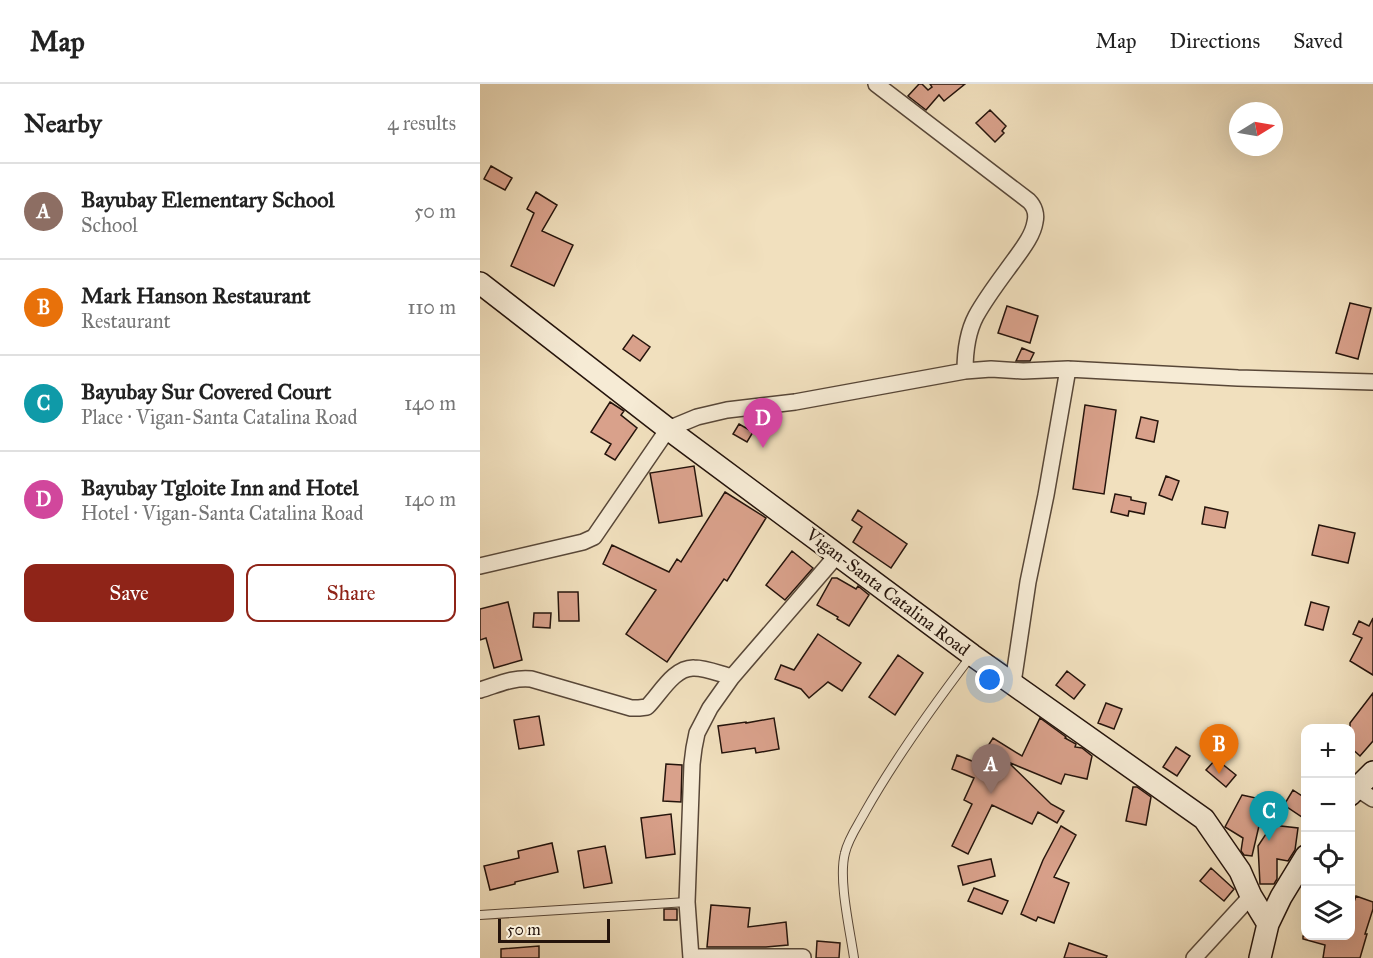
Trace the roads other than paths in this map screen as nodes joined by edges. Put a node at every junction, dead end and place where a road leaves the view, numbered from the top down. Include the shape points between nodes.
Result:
1 (876, 84) edge
2 (480, 283) edge
3 (1068, 369) junction
4 (965, 370) junction
5 (1373, 382) edge
6 (668, 429) junction
7 (838, 554) junction
8 (480, 566) edge
9 (972, 654) junction
10 (732, 677) junction
11 (1013, 683) junction
12 (480, 690) edge
13 (1373, 772) edge
14 (1360, 794) edge
15 (1301, 863) edge
16 (1251, 896) junction
17 (687, 902) junction
18 (480, 915) edge
19 (1268, 924) junction
20 (803, 957) edge
21 (691, 958) edge
22 (854, 958) edge
23 (1194, 958) edge
24 (1260, 958) edge

1 - 4 street via 1034,208 1035,224 1025,245 975,318 965,350
2 - 6 main road, Vigan-Santa Catalina Road
3 - 4 street
3 - 5 street
3 - 11 street
4 - 6 street via 795,402 727,410
6 - 7 main road, Vigan-Santa Catalina Road
6 - 8 street via 594,537
7 - 9 main road, Vigan-Santa Catalina Road
7 - 10 street
9 - 11 main road, Vigan-Santa Catalina Road
9 - 22 lane via 922,721 874,797 845,853 845,901
10 - 12 street via 698,668 680,671 647,707 639,708 531,679 511,680
10 - 17 street via 710,708 694,748
11 - 16 main road, Vigan-Santa Catalina Road via 1204,819 1240,871
13 - 14 main road
15 - 19 main road
16 - 19 main road, Vigan-Santa Catalina Road
16 - 23 street
17 - 18 lane
17 - 21 street
19 - 24 main road
20 - 21 street

